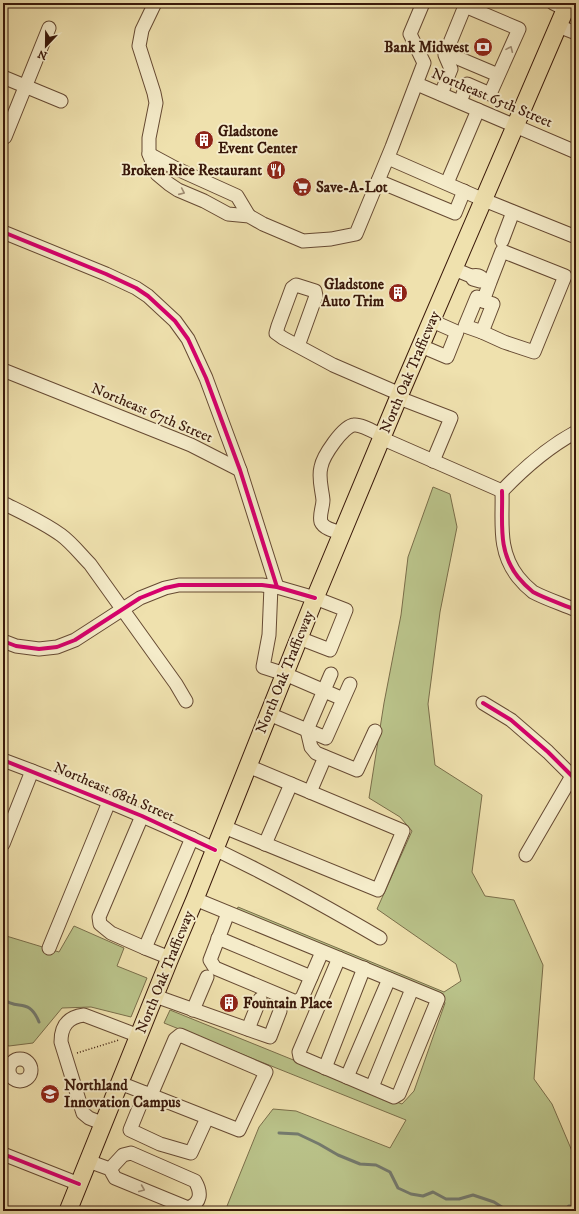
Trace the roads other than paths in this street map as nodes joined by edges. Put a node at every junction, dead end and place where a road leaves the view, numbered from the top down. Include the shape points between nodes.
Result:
1 (155, 3) edge
2 (423, 3) edge
3 (562, 5) edge
4 (558, 26) junction
5 (49, 28) dead end
6 (576, 33) edge
7 (446, 53) junction
8 (498, 76) junction
9 (3, 77) edge
10 (448, 77) junction
11 (417, 84) junction
12 (467, 84) junction
13 (26, 86) junction
14 (441, 94) junction
15 (61, 101) dead end
16 (460, 102) junction
17 (478, 110) junction
18 (515, 125) junction
19 (5, 137) dead end
20 (576, 152) edge
21 (149, 154) junction
22 (388, 158) junction
23 (378, 181) junction
24 (446, 183) junction
25 (464, 191) junction
26 (484, 200) junction
27 (514, 212) junction
28 (249, 216) junction
29 (3, 232) edge
30 (576, 237) edge
31 (502, 241) dead end
32 (454, 269) junction
33 (487, 281) junction
34 (483, 300) junction
35 (432, 321) junction
36 (482, 332) junction
37 (298, 346) dead end
38 (421, 346) junction
39 (3, 370) edge
40 (399, 396) junction
41 (576, 432) edge
42 (382, 437) junction
43 (433, 461) junction
44 (240, 470) junction
45 (502, 491) junction
46 (3, 503) edge
47 (342, 533) junction
48 (274, 586) junction
49 (315, 598) junction
50 (576, 610) edge
51 (122, 611) junction
52 (299, 638) junction
53 (3, 640) edge
54 (284, 674) junction
55 (331, 674) dead end
56 (350, 684) dead end
57 (324, 691) junction
58 (343, 699) junction
59 (186, 701) dead end
60 (483, 703) dead end
61 (269, 714) junction
62 (307, 730) junction
63 (375, 731) dead end
64 (325, 757) junction
65 (3, 760) edge
66 (248, 766) junction
67 (32, 771) junction
68 (574, 776) edge
69 (291, 784) junction
70 (310, 792) junction
71 (109, 802) junction
72 (142, 816) junction
73 (224, 827) junction
74 (192, 838) junction
75 (3, 844) edge
76 (265, 844) junction
77 (214, 850) junction
78 (526, 855) dead end
79 (195, 899) junction
80 (228, 913) junction
81 (218, 938) junction
82 (380, 938) dead end
83 (49, 948) dead end
84 (144, 948) junction
85 (322, 952) junction
86 (170, 958) junction
87 (339, 958) junction
88 (364, 968) junction
89 (207, 977) dead end
90 (311, 977) junction
91 (388, 979) junction
92 (412, 989) junction
93 (155, 996) junction
94 (260, 999) dead end
95 (193, 1010) junction
96 (280, 1011) dead end
97 (248, 1030) junction
98 (139, 1036) junction
99 (324, 1068) junction
100 (348, 1077) junction
101 (120, 1083) junction
102 (372, 1087) junction
103 (148, 1094) junction
104 (207, 1118) junction
105 (104, 1124) junction
106 (3, 1154) edge
107 (88, 1161) junction
108 (110, 1169) junction
109 (79, 1184) junction
110 (68, 1211) edge

1 - 21 street via 139,39 156,103 149,138
2 - 11 street via 410,34 424,63
3 - 4 main road, North Oak Trafficway
4 - 6 street
4 - 18 main road, North Oak Trafficway
5 - 13 street
7 - 8 street
8 -> 7 street via 519,29 465,6
7 - 10 street via 451,69
8 - 12 street via 490,94
9 - 13 street
10 - 12 street
10 - 14 street
11 - 14 street, Northeast 65th Street
11 - 22 street
12 - 16 street
13 - 15 street
13 - 19 street
14 - 16 street, Northeast 65th Street
16 - 17 street, Northeast 65th Street
17 - 18 street, Northeast 65th Street
17 - 24 street
18 - 20 street, Northeast 65th Street
18 - 26 main road, North Oak Trafficway
21 - 28 street via 237,196
21 -> 28 street via 157,174 168,184 228,214
22 - 23 street
22 - 24 street
23 - 25 street via 455,213
23 - 28 street via 356,234 303,241
24 - 25 street
25 - 26 street
26 - 27 street
26 - 32 main road, North Oak Trafficway
27 - 30 street
27 - 31 street
29 - 44 street via 124,282 148,296 175,321 188,339 206,378
32 - 33 street via 473,279
32 - 35 main road, North Oak Trafficway
33 - 34 street
33 - 36 street via 502,252 565,276 534,352
34 - 36 street via 493,304
34 - 36 street via 477,298 465,326
35 - 38 main road, North Oak Trafficway
35 - 38 street via 457,332 447,357
37 - 40 street
38 - 40 main road, North Oak Trafficway
39 - 44 street, Northeast 67th Street via 191,446
40 - 42 main road, North Oak Trafficway
40 - 43 street via 451,418
41 - 45 street via 529,464
42 - 43 street
42 - 47 main road, North Oak Trafficway
42 - 47 street via 358,425 349,426 325,456 320,479 323,501 321,521 324,526
43 - 45 street
44 - 48 street
45 - 50 street via 503,546 514,572 533,592
46 - 51 street via 38,520 62,536 90,564
47 - 49 main road, North Oak Trafficway
48 - 49 street
48 - 51 street via 179,585 146,595
48 - 54 street via 269,635 262,667
49 - 52 main road, North Oak Trafficway
49 - 52 street via 346,610 330,650
51 - 53 street via 75,640 58,647 39,649 16,646
51 - 59 street
52 - 54 main road, North Oak Trafficway
54 - 57 street
54 - 61 main road, North Oak Trafficway
55 - 57 street
56 - 58 street
57 - 58 street
57 - 62 street
58 - 62 street via 326,738
60 - 68 street via 511,720
61 - 62 street
61 - 66 main road, North Oak Trafficway
62 - 64 street via 310,747
63 - 64 street via 356,770
64 - 70 street
65 - 67 street, Northeast 68th Street
66 - 69 street
66 - 73 main road, North Oak Trafficway
67 - 71 street, Northeast 68th Street
67 - 75 street
68 - 78 street
69 - 70 street
69 - 76 street
70 - 76 street via 402,831 378,890
71 - 72 street, Northeast 68th Street
71 - 83 street
72 - 74 street, Northeast 68th Street
72 - 84 street via 99,917 100,924 111,933
73 - 76 street
73 - 77 main road, North Oak Trafficway
74 - 77 street, Northeast 68th Street
74 - 84 street
77 - 79 main road, North Oak Trafficway
77 - 82 street, Northeast 68th Street via 254,868
79 - 80 street
79 - 86 main road, North Oak Trafficway
80 - 81 street
80 - 85 street
81 - 90 street
81 - 90 street via 210,960 215,968 296,1002 302,998
84 - 86 street
85 - 87 street
85 - 90 street
86 - 93 main road, North Oak Trafficway
87 - 88 street
87 - 99 street via 298,1052 300,1057
88 - 91 street
88 - 99 street
89 - 95 street
91 - 92 street
91 - 100 street
92 - 102 street
92 - 102 street via 438,999 399,1094 394,1097
93 - 95 street
93 - 98 main road, North Oak Trafficway
94 - 97 street
95 - 97 street
96 - 97 street via 270,1037
98 - 101 main road, North Oak Trafficway
98 - 105 street via 84,1016 75,1016 66,1023 61,1033 60,1042 83,1113
99 - 100 street
100 - 102 street
101 - 103 street
101 - 105 main road, North Oak Trafficway
103 - 104 street
103 - 104 street via 130,1130 160,1144 191,1153
103 - 104 street via 175,1039 180,1035 266,1072 239,1130
105 - 107 main road, North Oak Trafficway
106 - 109 street
107 - 108 street
107 - 109 main road, North Oak Trafficway
108 -> 108 street via 115,1178 188,1208 194,1206 199,1198 200,1190 195,1182 131,1153 123,1155
109 - 110 main road, North Oak Trafficway

